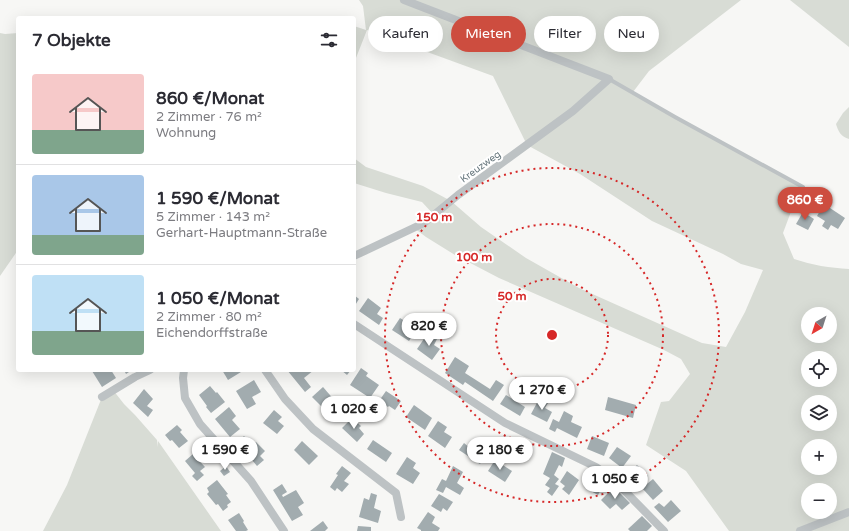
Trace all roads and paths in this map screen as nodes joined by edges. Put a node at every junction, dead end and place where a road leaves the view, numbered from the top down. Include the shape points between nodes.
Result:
1 (404, 0) edge
2 (609, 78) junction
3 (803, 187) dead end
4 (356, 255) edge
5 (356, 325) edge
6 (145, 372) edge
7 (184, 372) edge
8 (266, 372) edge
9 (102, 397) dead end
10 (849, 512) edge
11 (401, 517) dead end
12 (284, 531) edge
13 (664, 531) edge
14 (800, 531) edge

1 - 2 street
2 - 3 lane
2 - 4 street, Kreuzweg via 573,111 424,223
5 - 13 street via 505,423 596,467 614,480
6 - 9 street
7 - 12 street via 185,398 200,424 251,481
8 - 11 street via 285,399 313,429 396,493
10 - 14 street

